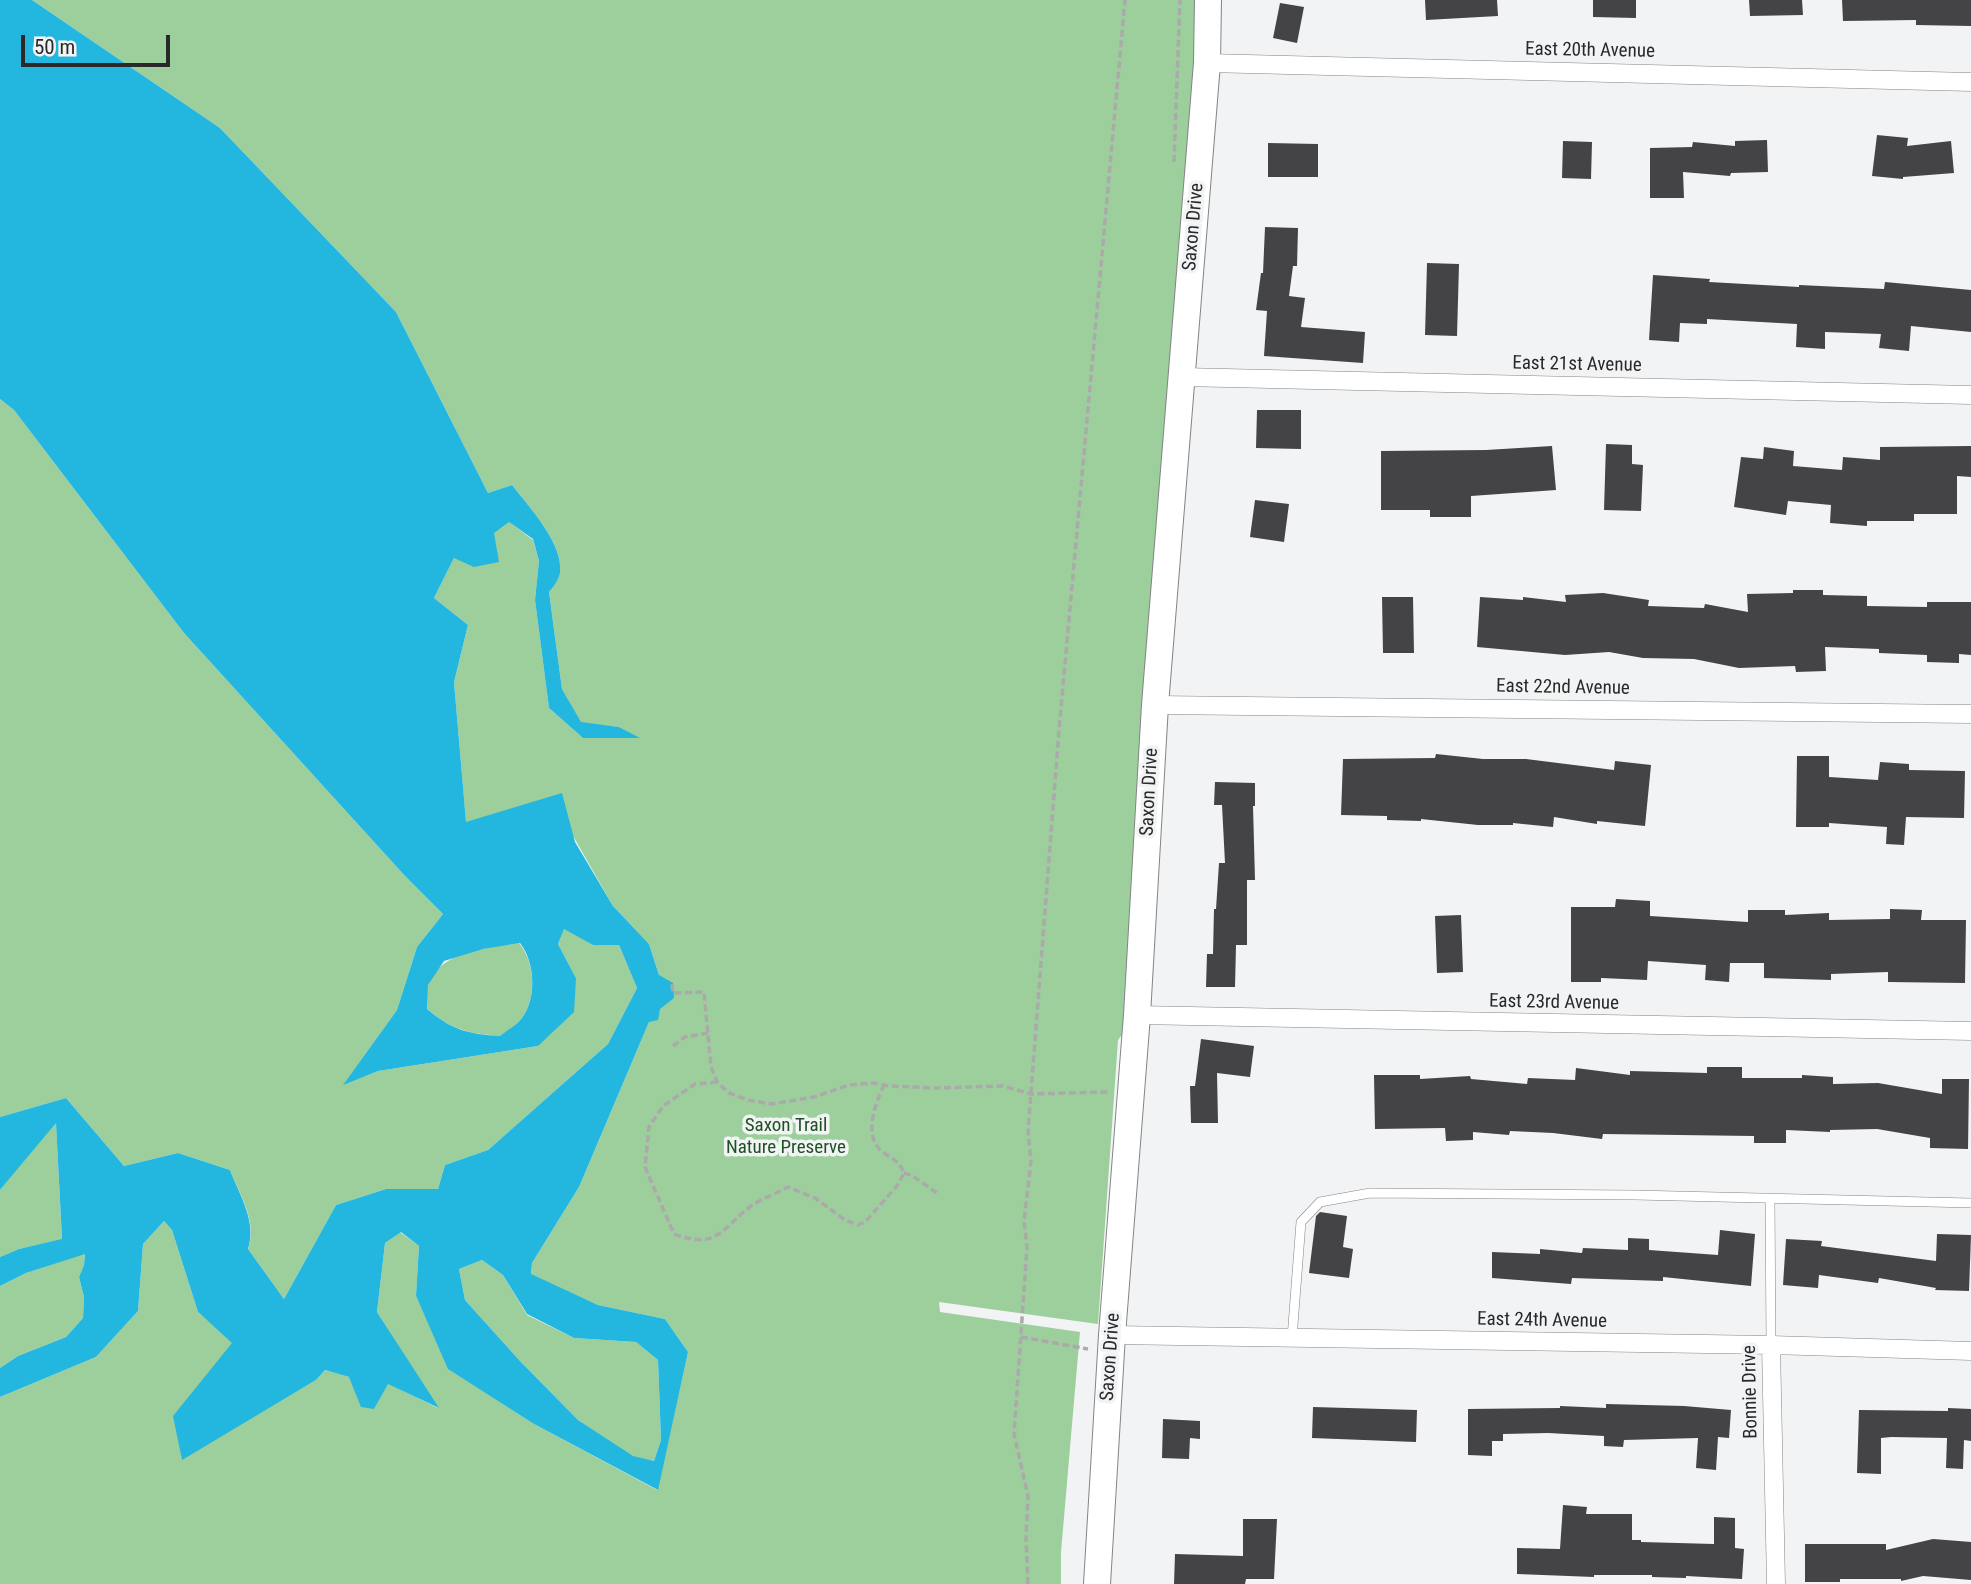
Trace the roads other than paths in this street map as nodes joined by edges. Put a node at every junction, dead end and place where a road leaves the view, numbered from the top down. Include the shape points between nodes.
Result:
1 (1208, 0) edge
2 (1207, 62) junction
3 (1971, 82) edge
4 (1182, 377) junction
5 (1971, 395) edge
6 (1155, 705) junction
7 (1971, 714) edge
8 (1137, 1015) junction
9 (1971, 1031) edge
10 (1770, 1198) junction
11 (1971, 1203) edge
12 (1293, 1338) junction
13 (1103, 1343) junction
14 (1771, 1346) junction
15 (1971, 1351) edge
16 (1097, 1584) edge
17 (1776, 1584) edge

1 - 2 street, Saxon Drive
2 - 3 street, East 20th Avenue
2 - 4 street, Saxon Drive
4 - 5 street, East 21st Avenue
4 - 6 street, Saxon Drive
6 - 7 street, East 22nd Avenue
6 - 8 street, Saxon Drive
8 - 9 street, East 23rd Avenue
8 - 13 street, Saxon Drive
10 - 11 lane
10 - 12 lane via 1370,1193 1320,1202 1301,1222
10 - 14 lane, Bonnie Drive
12 - 13 street, East 24th Avenue
12 - 14 street, East 24th Avenue
13 - 16 street, Saxon Drive
14 - 15 street, East 24th Avenue
14 - 17 street, Bonnie Drive

